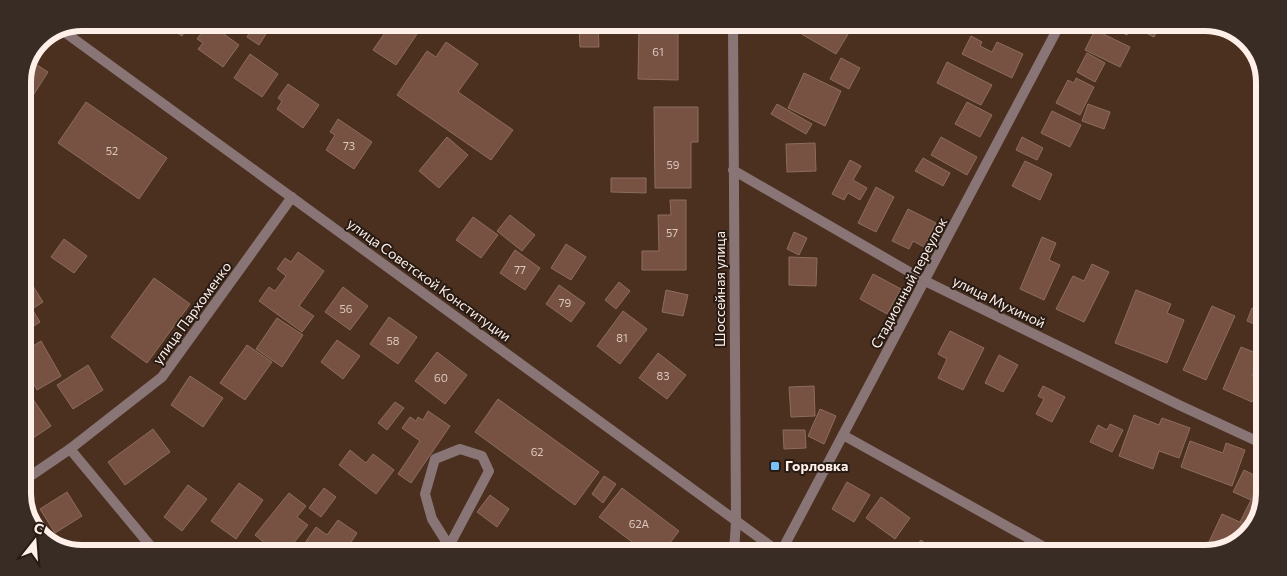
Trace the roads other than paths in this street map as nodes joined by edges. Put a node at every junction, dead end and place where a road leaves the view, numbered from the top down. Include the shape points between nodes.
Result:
1 (734, 31) edge
2 (1056, 31) edge
3 (67, 34) edge
4 (733, 170) junction
5 (292, 197) junction
6 (926, 280) junction
7 (843, 436) junction
8 (1256, 441) edge
9 (70, 449) junction
10 (31, 476) edge
11 (736, 521) junction
12 (149, 545) edge
13 (446, 545) edge
14 (450, 545) edge
15 (734, 545) edge
16 (770, 545) edge
17 (784, 545) edge
18 (1041, 545) edge

1 - 4 street, Шоссейная улица
2 - 6 street, Стадионный переулок
3 - 5 street, улица Советской Конституции
4 - 6 street, улица Мухиной
4 - 11 street, Шоссейная улица
5 - 9 street, улица Пархоменко via 162,377
5 - 11 street, улица Советской Конституции
6 - 7 street, Стадионный переулок
6 - 8 street, улица Мухиной
7 - 17 street, Стадионный переулок
7 - 18 street
9 - 10 street, улица Пархоменко
9 - 12 street
11 - 15 street, Шоссейная улица
11 - 16 street, улица Советской Конституции
13 - 14 street via 432,519 425,494 435,459 460,449 482,456 489,471

